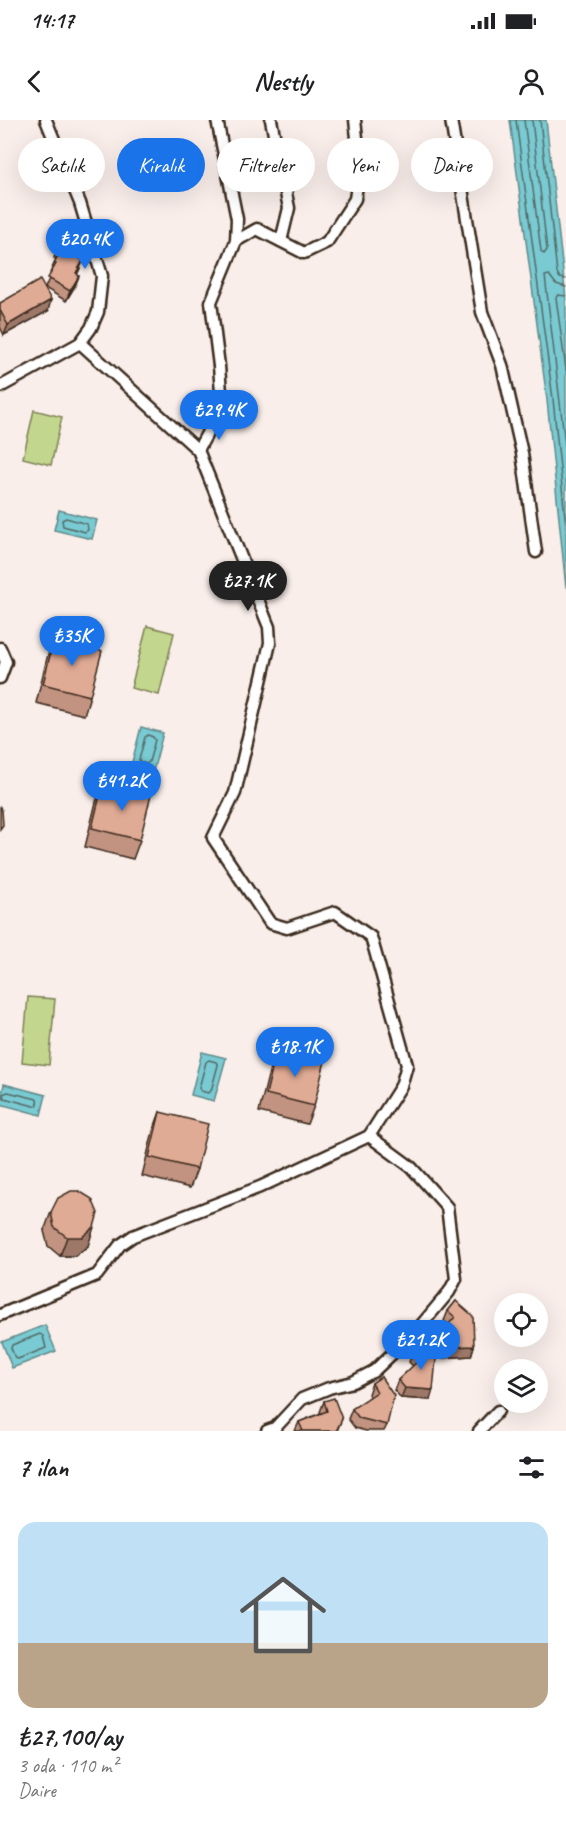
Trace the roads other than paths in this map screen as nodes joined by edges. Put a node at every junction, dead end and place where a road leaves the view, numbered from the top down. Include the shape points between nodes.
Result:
1 (46, 120) edge
2 (217, 120) edge
3 (271, 120) edge
4 (355, 120) edge
5 (451, 120) edge
6 (236, 241) junction
7 (281, 241) junction
8 (80, 343) junction
9 (0, 387) edge
10 (198, 450) junction
11 (536, 552) dead end
12 (0, 648) edge
13 (0, 678) edge
14 (369, 1136) junction
15 (0, 1315) edge
16 (496, 1413) edge
17 (267, 1431) edge
18 (479, 1431) edge

1 - 8 street via 80,203 102,276 98,312
2 - 6 street via 235,200
3 - 7 street via 289,208
4 - 7 street via 360,165 355,199 327,242 304,253
5 - 11 street via 482,312 504,376 522,453
6 - 7 street via 257,229
6 - 10 street via 211,302 222,406
8 - 9 street
8 - 10 street
10 - 14 street via 269,627 270,643 235,793 213,838 270,923 287,928 335,912 371,937 407,1065 401,1086
12 - 13 street via 6,662
14 - 15 street via 260,1187 133,1236 120,1245 98,1275
14 - 17 street via 411,1167 447,1207 456,1279 418,1329 374,1371 302,1399 275,1428
16 - 18 street

